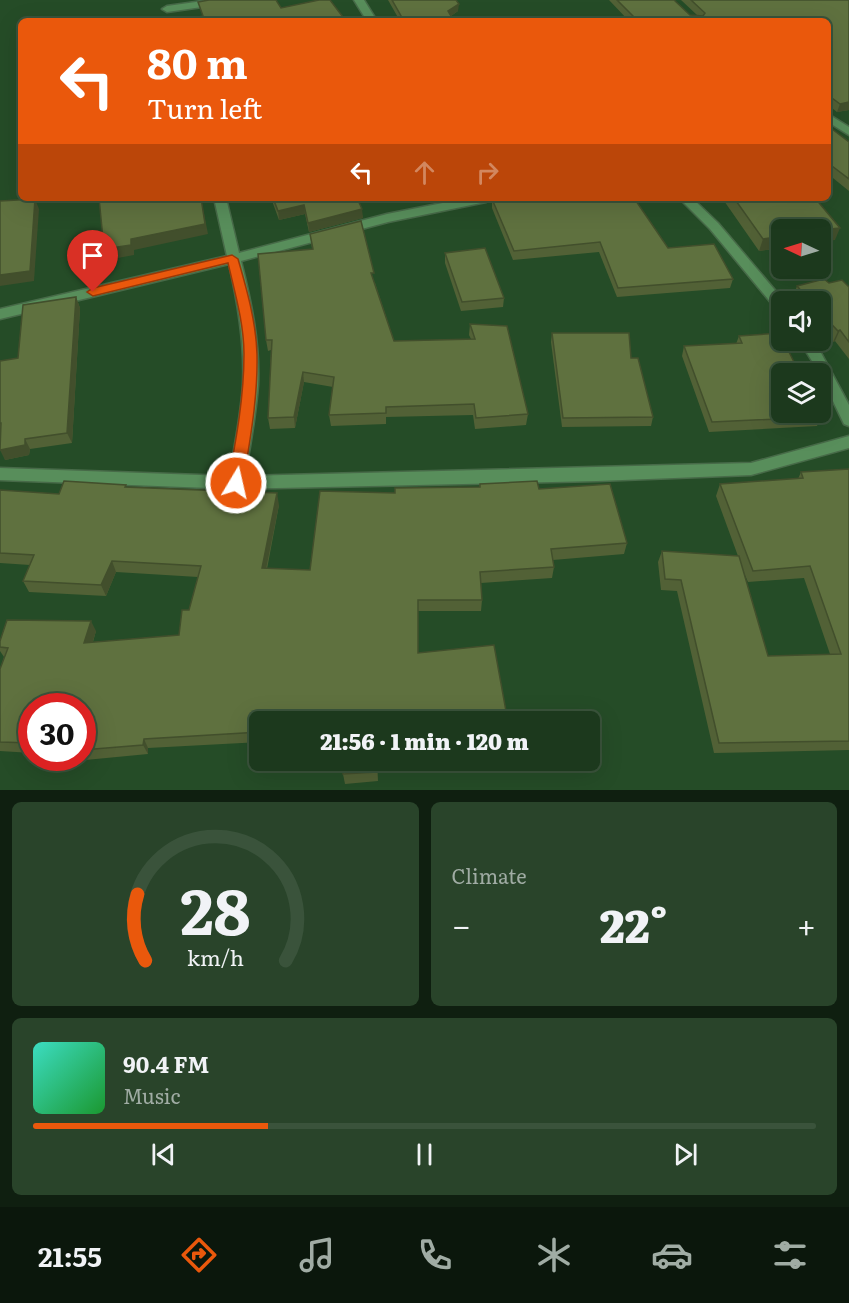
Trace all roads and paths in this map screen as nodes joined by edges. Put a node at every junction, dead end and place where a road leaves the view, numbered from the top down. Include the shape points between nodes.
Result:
1 (230, 0) edge
2 (359, 0) edge
3 (166, 4) edge
4 (370, 18) edge
5 (831, 119) edge
6 (849, 132) edge
7 (221, 201) edge
8 (471, 201) edge
9 (688, 201) edge
10 (232, 259) junction
11 (771, 294) edge
12 (0, 314) edge
13 (813, 351) edge
14 (849, 420) edge
15 (849, 442) edge
16 (0, 474) edge
17 (236, 483) junction

1 - 3 street
2 - 4 street
5 - 6 street
7 - 10 street
8 - 10 street via 387,218
9 - 11 street
10 - 12 street
10 - 17 street via 245,305 251,352 249,406
13 - 14 street
15 - 17 street via 751,469
16 - 17 street

